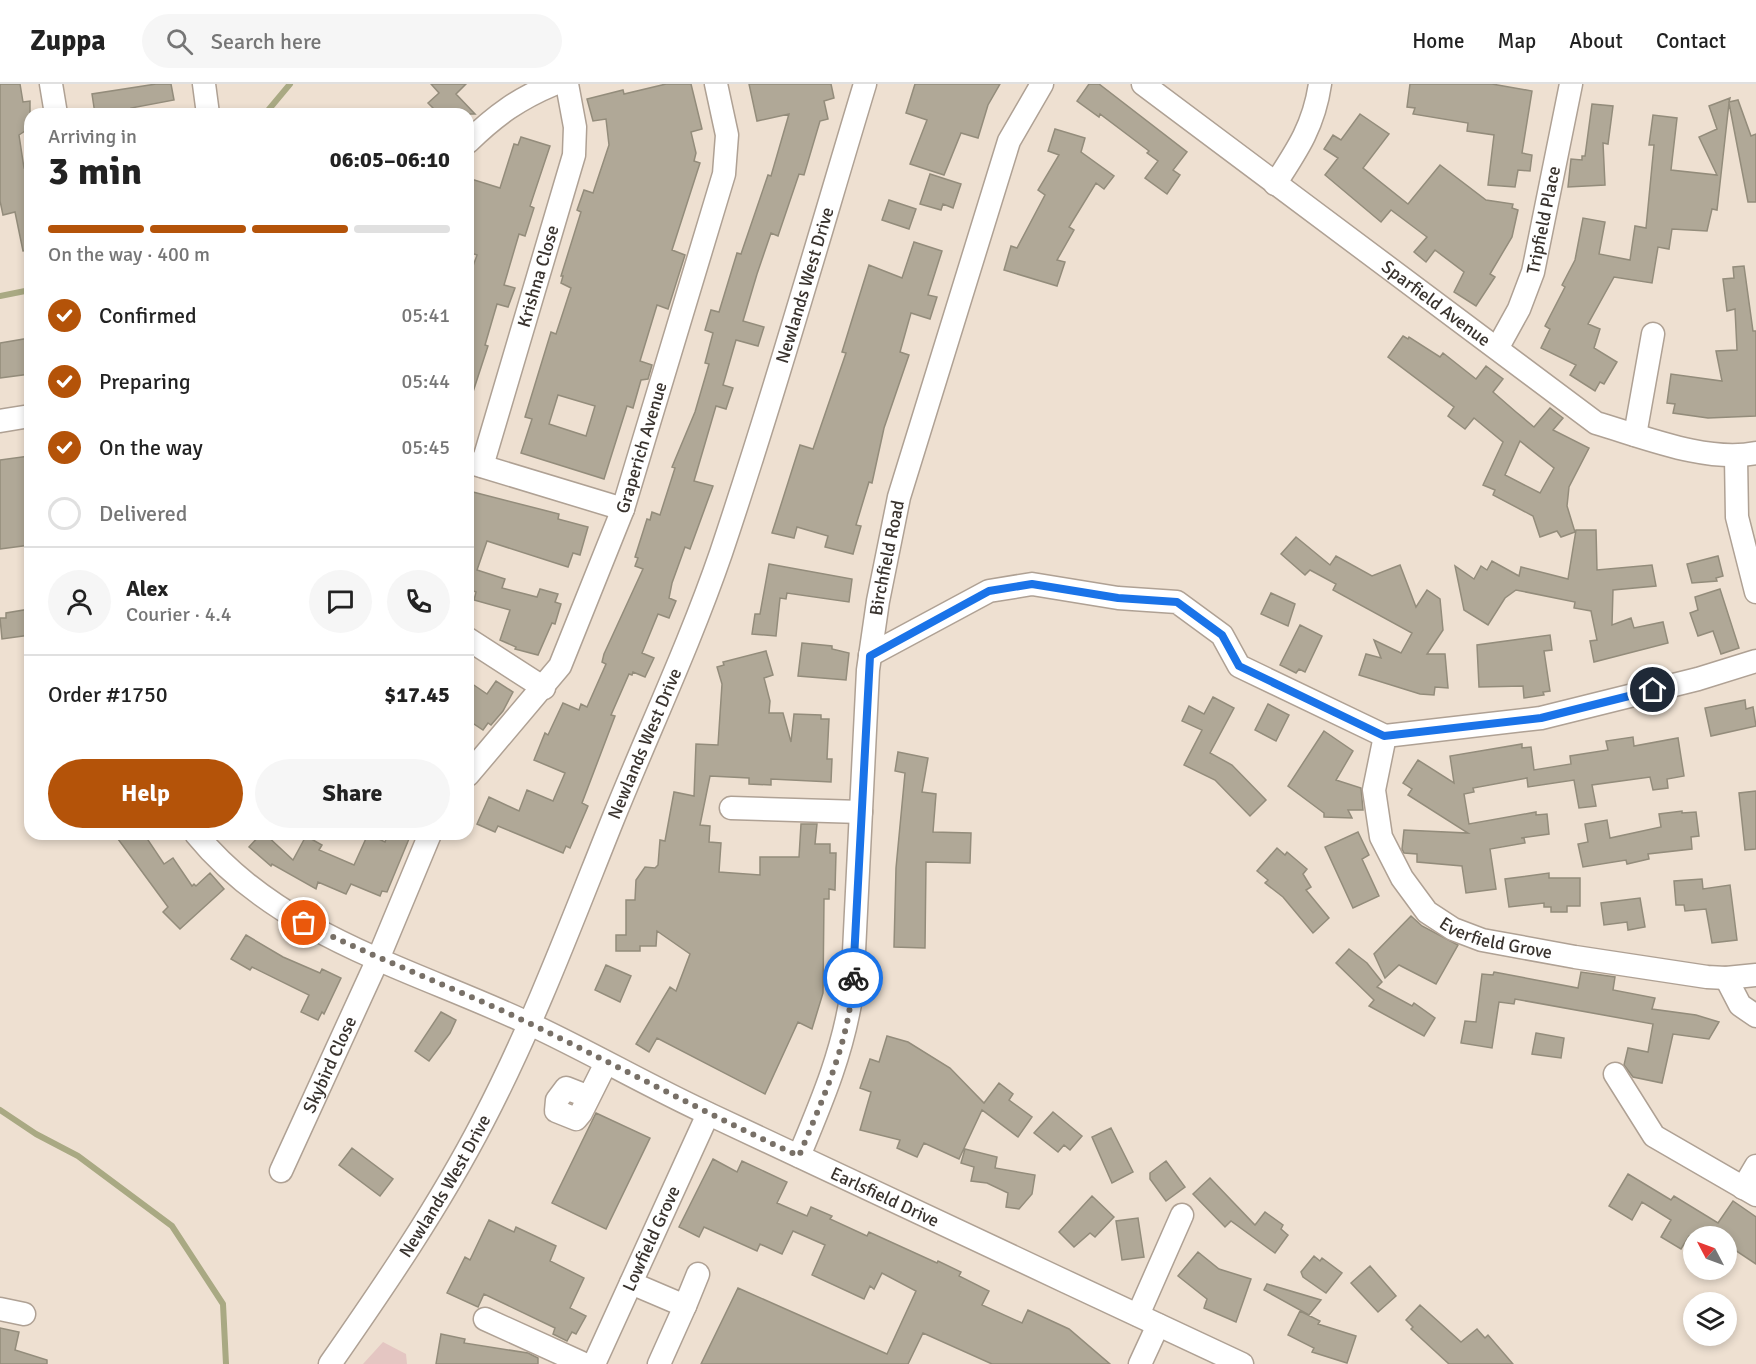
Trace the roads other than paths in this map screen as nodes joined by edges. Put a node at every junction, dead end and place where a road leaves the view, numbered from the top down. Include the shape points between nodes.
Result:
1 (51, 84) edge
2 (204, 84) edge
3 (554, 84) edge
4 (567, 84) edge
5 (716, 84) edge
6 (865, 84) edge
7 (1042, 84) edge
8 (1143, 84) edge
9 (1320, 84) edge
10 (1571, 84) edge
11 (55, 108) edge
12 (207, 108) edge
13 (474, 136) edge
14 (1275, 184) junction
15 (1653, 334) dead end
16 (1498, 347) junction
17 (24, 417) edge
18 (0, 421) edge
19 (1635, 435) junction
20 (1746, 455) edge
21 (475, 464) edge
22 (623, 509) junction
23 (1756, 592) edge
24 (474, 643) edge
25 (870, 656) junction
26 (1756, 661) edge
27 (544, 688) junction
28 (1384, 736) junction
29 (474, 768) edge
30 (730, 808) dead end
31 (861, 812) junction
32 (201, 840) edge
33 (428, 840) edge
34 (378, 959) junction
35 (1756, 975) edge
36 (1726, 978) junction
37 (1756, 1016) edge
38 (531, 1024) junction
39 (606, 1062) junction
40 (1615, 1074) dead end
41 (589, 1097) dead end
42 (708, 1114) junction
43 (799, 1156) junction
44 (1756, 1166) edge
45 (281, 1170) dead end
46 (1750, 1191) edge
47 (1182, 1215) dead end
48 (698, 1274) dead end
49 (631, 1282) junction
50 (686, 1306) junction
51 (0, 1309) edge
52 (24, 1314) dead end
53 (1137, 1315) junction
54 (485, 1319) dead end
55 (1158, 1325) junction
56 (330, 1364) edge
57 (584, 1364) edge
58 (594, 1364) edge
59 (659, 1364) edge
60 (1140, 1364) edge
61 (1242, 1364) edge

1 - 11 street
2 - 12 street
3 - 13 street via 522,97
4 - 21 street, Krishna Close via 575,127 574,155
5 - 22 street, Graperich Avenue via 727,135 724,174
6 - 38 street, Newlands West Drive via 720,554
7 - 25 street, Birchfield Road via 1009,141 899,497
8 - 14 street, Sparfield Avenue
9 - 14 street via 1316,112 1302,144
10 - 16 street, Tripfield Place via 1533,272
14 - 16 street, Sparfield Avenue
15 - 19 street
16 - 19 street, Sparfield Avenue via 1596,423
17 - 18 street
19 - 20 street, Sparfield Avenue via 1668,445
20 - 23 street via 1737,517
21 - 22 street
22 - 27 street, Graperich Avenue via 560,666
24 - 27 street
25 - 28 street via 989,591 1032,584 1118,598 1177,602 1222,635 1239,666
25 - 31 street, Birchfield Road
26 - 28 street via 1541,718
27 - 29 street, Graperich Avenue
28 - 36 street, Everfield Grove via 1374,790 1381,837 1402,878 1427,912 1453,929 1482,940
30 - 31 street
31 - 43 street, Birchfield Road via 852,993 845,1035
32 - 34 street, Earlsfield Drive via 218,862 252,891 304,923
33 - 34 street
34 - 38 street, Earlsfield Drive
34 - 45 street, Skybird Close
35 - 36 street, Everfield Grove
36 - 37 street via 1740,1005
38 - 39 street, Earlsfield Drive
38 - 56 street, Newlands West Drive via 442,1193
39 - 41 street
39 - 42 street, Earlsfield Drive
40 - 46 street via 1654,1136
42 - 43 street, Earlsfield Drive
42 - 49 street, Lowfield Grove
43 - 53 street, Earlsfield Drive
44 - 46 street
47 - 53 street
48 - 50 street
49 - 50 street
49 - 58 street, Lowfield Grove
50 - 59 street
51 - 52 street
53 - 55 street, Earlsfield Drive
54 - 57 street
55 - 60 street
55 - 61 street, Earlsfield Drive

